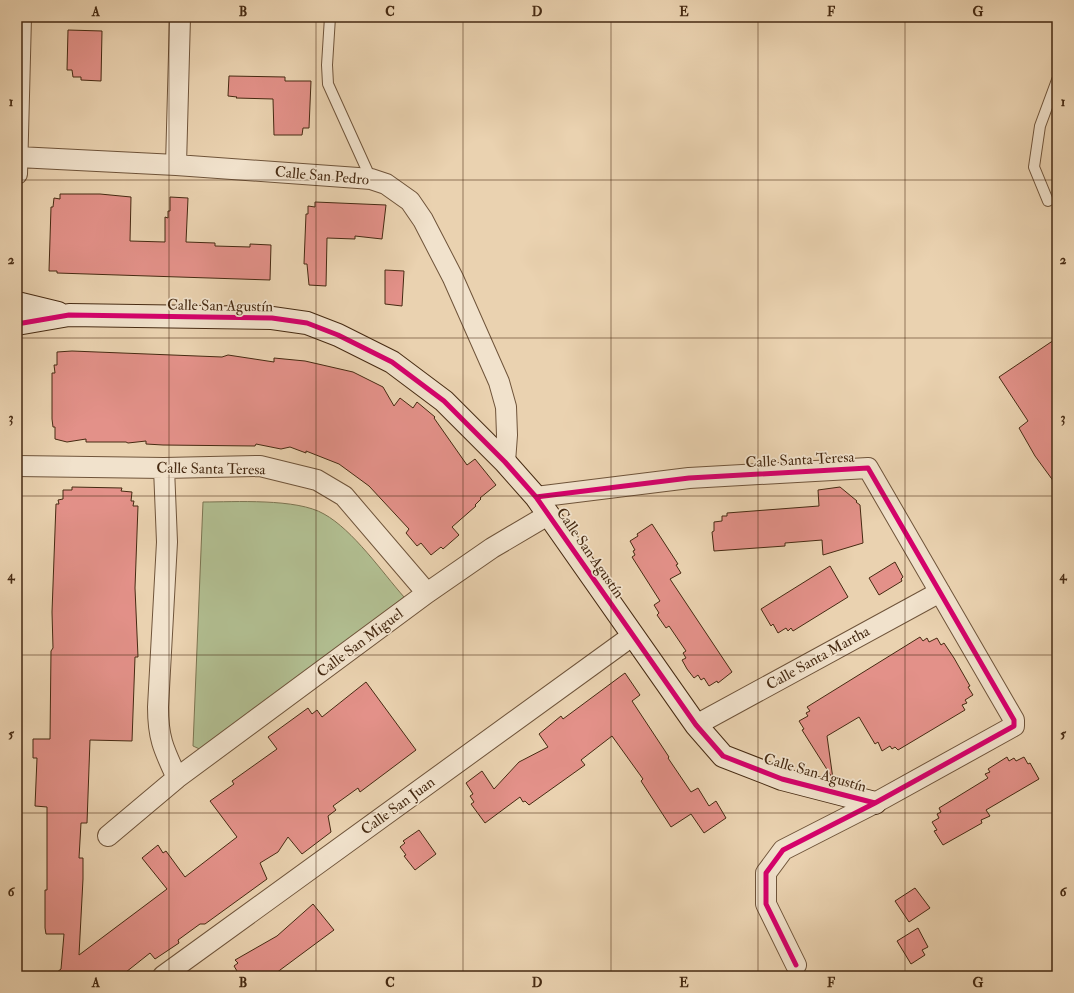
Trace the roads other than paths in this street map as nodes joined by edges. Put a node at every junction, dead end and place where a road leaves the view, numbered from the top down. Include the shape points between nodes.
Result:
1 (21, 17) edge
2 (180, 17) edge
3 (330, 17) edge
4 (1057, 80) edge
5 (176, 164) junction
6 (17, 165) edge
7 (371, 179) junction
8 (1048, 201) dead end
9 (17, 303) edge
10 (69, 315) junction
11 (17, 324) edge
12 (505, 462) junction
13 (17, 466) edge
14 (164, 468) junction
15 (542, 506) junction
16 (940, 592) junction
17 (427, 593) junction
18 (632, 636) junction
19 (1015, 724) joint
20 (696, 725) junction
21 (177, 778) junction
22 (875, 804) junction
23 (108, 836) dead end
24 (796, 965) dead end
25 (163, 976) edge

1 - 6 street
2 - 5 street
3 - 7 lane via 328,84
4 - 8 lane via 1040,126 1034,167
5 - 6 street, Calle San Pedro
5 - 7 street, Calle San Pedro
7 - 12 street, Calle San Pedro via 386,184 410,201 454,278 499,382 506,407
9 - 10 street, Calle San Agustín
10 - 11 street, Calle San Agustín
10 - 12 street, Calle San Agustín via 272,318 308,323 392,362 444,401
12 - 15 street, Calle San Agustín
13 - 14 street, Calle Santa Teresa
14 - 17 street, Calle Santa Teresa via 260,466 317,480 344,496
14 - 21 street via 167,542 158,730 162,746
15 - 16 street, Calle Santa Teresa via 689,478 868,468
15 - 17 street, Calle San Miguel via 492,548
15 - 18 street, Calle San Agustín
16 - 19 street, Calle Santa Teresa
16 - 20 street, Calle Santa Martha
17 - 21 street, Calle San Miguel
18 - 20 street, Calle San Agustín
18 - 25 street, Calle San Juan
19 - 22 street, Calle San Agustín
20 - 22 street, Calle San Agustín via 723,756 782,779
21 - 23 street, Calle San Miguel
22 - 24 street via 783,850 766,873 766,904

